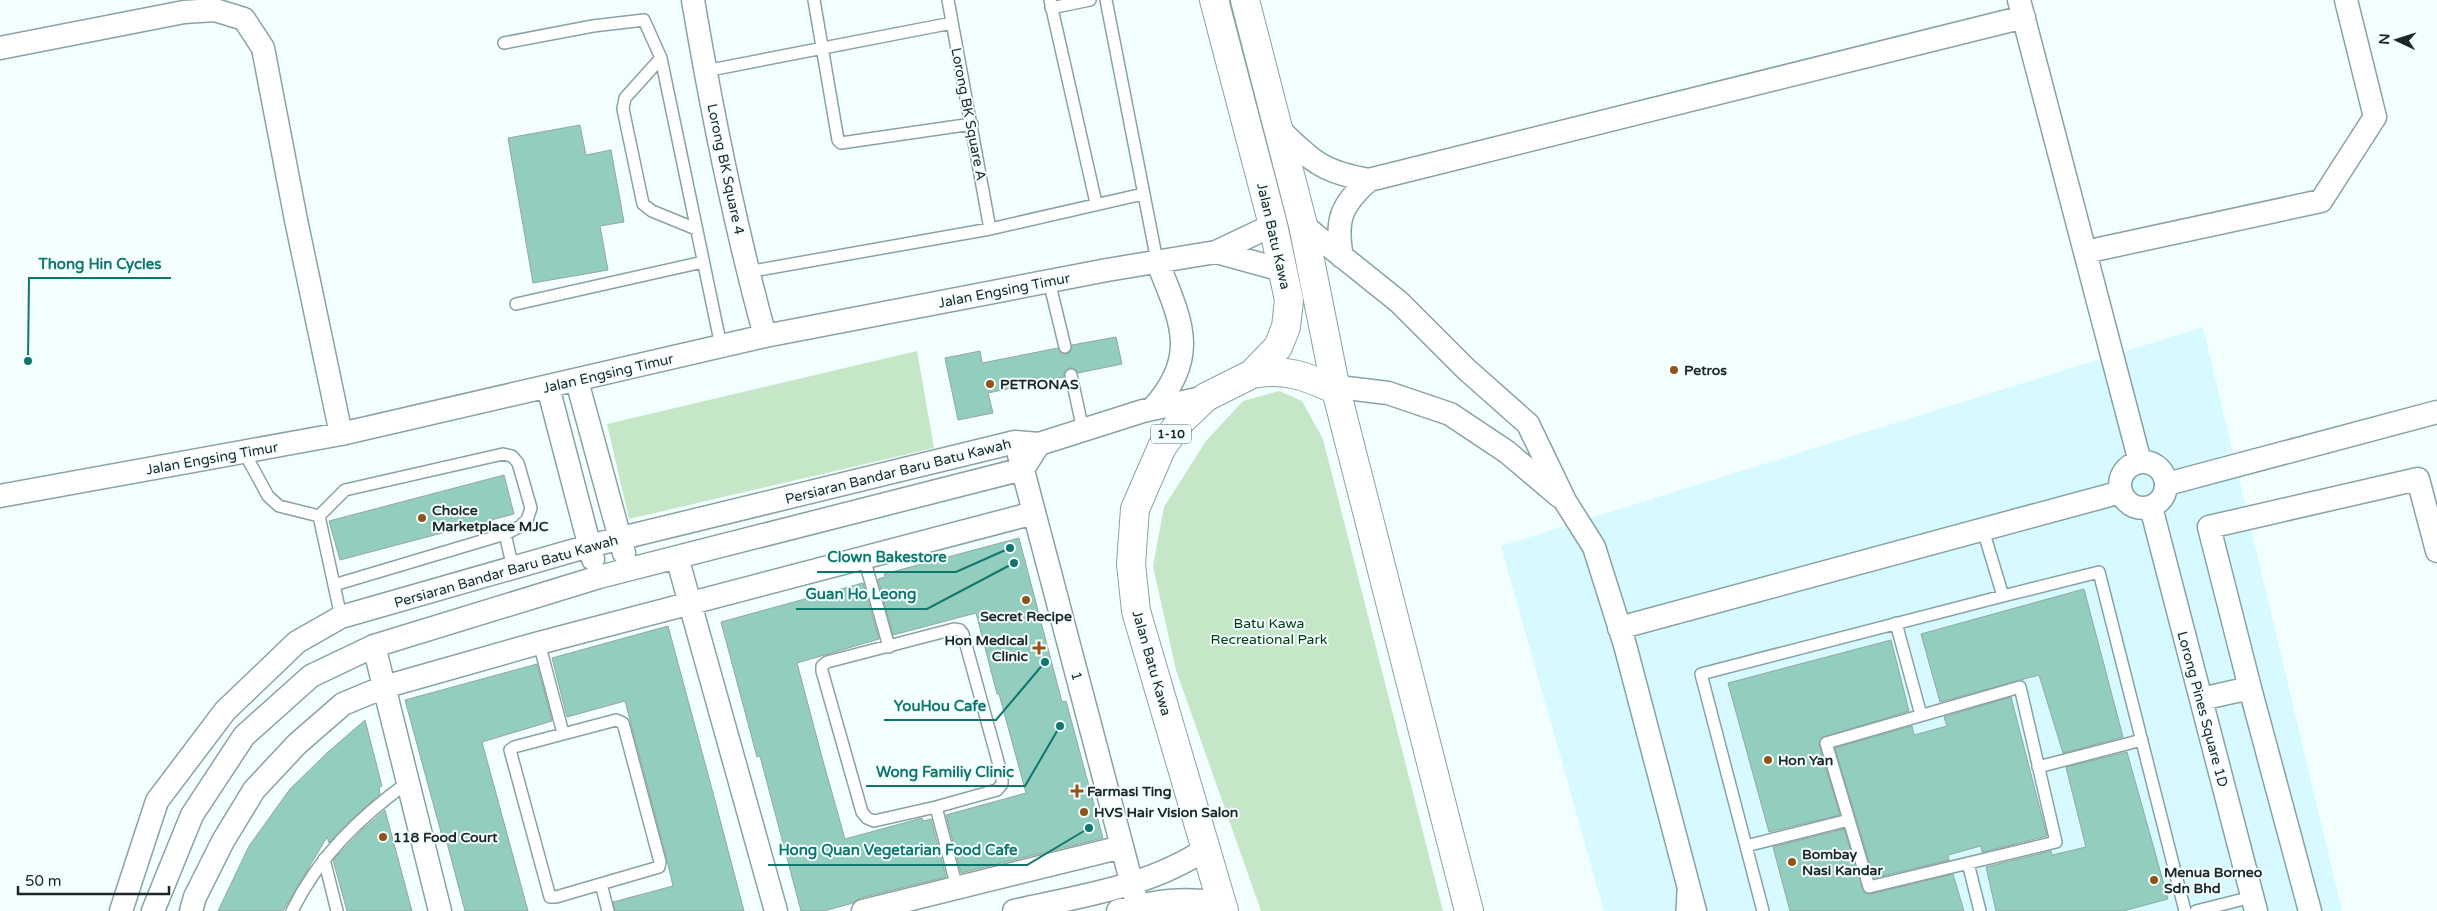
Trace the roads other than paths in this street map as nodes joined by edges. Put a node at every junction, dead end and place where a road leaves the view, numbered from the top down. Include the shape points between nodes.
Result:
1 (692, 0) edge
2 (814, 0) edge
3 (948, 0) edge
4 (1090, 0) edge
5 (1106, 0) edge
6 (1214, 0) edge
7 (1245, 0) edge
8 (2346, 0) edge
9 (1050, 4) edge
10 (2022, 8) edge
11 (952, 23) junction
12 (504, 43) dead end
13 (0, 48) edge
14 (822, 50) junction
15 (661, 58) junction
16 (705, 72) junction
17 (972, 124) junction
18 (1278, 128) junction
19 (1368, 180) junction
20 (1143, 194) junction
21 (1096, 203) junction
22 (1273, 225) junction
23 (1303, 225) junction
24 (696, 229) junction
25 (990, 229) junction
26 (1216, 252) junction
27 (2085, 252) junction
28 (1342, 257) junction
29 (1157, 261) junction
30 (703, 262) junction
31 (1282, 270) junction
32 (747, 272) junction
33 (1049, 281) junction
34 (516, 304) dead end
35 (765, 336) junction
36 (722, 346) junction
37 (1065, 347) dead end
38 (1252, 374) junction
39 (1071, 375) dead end
40 (576, 381) junction
41 (548, 387) junction
42 (1336, 390) junction
43 (1206, 397) junction
44 (1153, 408) junction
45 (2437, 412) edge
46 (1083, 430) junction
47 (341, 434) junction
48 (1015, 442) junction
49 (1039, 444) junction
50 (244, 452) junction
51 (2140, 462) junction
52 (1022, 469) junction
53 (2427, 476) edge
54 (2167, 484) junction
55 (2121, 492) junction
56 (0, 496) edge
57 (1565, 501) junction
58 (2151, 507) junction
59 (1034, 513) junction
60 (319, 516) junction
61 (1983, 530) junction
62 (506, 534) junction
63 (620, 538) junction
64 (589, 546) junction
65 (2437, 551) edge
66 (677, 557) junction
67 (864, 558) junction
68 (513, 568) junction
69 (628, 569) junction
70 (599, 577) junction
71 (334, 585) junction
72 (2003, 596) junction
73 (691, 603) junction
74 (342, 617) junction
75 (1896, 623) junction
76 (1619, 628) junction
77 (539, 644) junction
78 (374, 646) junction
79 (889, 647) junction
80 (384, 687) junction
81 (2250, 688) junction
82 (2201, 699) junction
83 (1921, 715) junction
84 (563, 733) junction
85 (2142, 740) junction
86 (2038, 767) junction
87 (408, 782) junction
88 (936, 807) junction
89 (1849, 820) junction
90 (1746, 846) junction
91 (1122, 847) junction
92 (1207, 848) junction
93 (324, 859) junction
94 (1968, 864) junction
95 (1685, 870) junction
96 (601, 884) junction
97 (1132, 884) junction
98 (957, 888) junction
99 (2254, 904) edge
100 (1222, 907) edge
101 (1132, 909) edge
102 (121, 911) edge
103 (153, 911) edge
104 (191, 911) edge
105 (292, 911) edge
106 (337, 911) edge
107 (440, 911) edge
108 (608, 911) edge
109 (776, 911) edge
110 (863, 911) edge
111 (1014, 911) edge
112 (1469, 911) edge
113 (1682, 911) edge
114 (1695, 911) edge
115 (1763, 911) edge
116 (1980, 911) edge
117 (2186, 911) edge
118 (2196, 911) edge
119 (2310, 911) edge

1 - 16 street, Lorong BK Square 4
2 - 14 lane
3 - 11 lane, Lorong BK Square A
4 - 9 lane
5 - 20 lane
6 - 22 highway, Jalan Batu Kawa / 1-10
7 - 18 highway, Jalan Batu Kawa
8 - 27 street via 2375,117 2321,201
9 - 21 lane
10 - 19 street
10 - 27 street
11 - 14 lane
11 - 17 lane, Lorong BK Square A
12 - 15 lane via 644,20
13 - 47 street via 184,12 215,10 244,19 263,48
14 - 16 lane
14 - 17 lane via 841,143
15 - 24 lane
15 - 24 lane via 625,98 625,119 643,204
16 - 32 street, Lorong BK Square 4
17 - 25 lane, Lorong BK Square A
18 - 19 street via 1311,160 1339,175
18 - 23 highway, Jalan Batu Kawa
19 - 28 street via 1349,198 1340,222 1338,234
20 - 21 lane
20 - 29 lane
21 - 25 lane
22 - 26 street, Jalan Engsing Timur
22 - 31 highway, Jalan Batu Kawa / 1-10
23 - 28 street
23 - 42 highway, Jalan Batu Kawa
24 - 30 lane
25 - 32 lane
26 - 29 street, Jalan Engsing Timur
26 - 31 street, Jalan Engsing Timur
27 - 51 street
28 - 57 street via 1399,302 1466,369 1528,424
29 - 33 street, Jalan Engsing Timur
29 - 44 street via 1182,330 1183,354 1177,376
30 - 34 lane
30 - 36 lane
31 - 38 highway, Jalan Batu Kawa / 1-10 via 1289,300 1286,327 1278,347
32 - 35 street, Lorong BK Square 4
33 - 35 street, Jalan Engsing Timur
33 - 37 lane
35 - 36 street, Jalan Engsing Timur
36 - 40 street, Jalan Engsing Timur
38 - 42 highway via 1273,371 1297,374
38 - 43 highway, Jalan Batu Kawa / 1-10
39 - 46 lane
40 - 41 street, Jalan Engsing Timur
40 - 63 street
41 - 47 street, Jalan Engsing Timur
41 - 64 street
42 - 57 street via 1347,388 1388,393 1450,414 1507,452
42 - 112 highway, Jalan Batu Kawa
43 - 44 street, Persiaran Bandar Baru Batu Kawah
43 - 92 highway, Jalan Batu Kawa / 1-10 via 1180,422 1150,471 1135,509 1131,564 1136,611
44 - 46 street, Persiaran Bandar Baru Batu Kawah
45 - 54 street
46 - 49 street, Persiaran Bandar Baru Batu Kawah
47 - 50 street, Jalan Engsing Timur
48 - 49 street, Persiaran Bandar Baru Batu Kawah
48 - 52 street, 1
48 - 63 street, Persiaran Bandar Baru Batu Kawah
49 - 52 street, Persiaran Bandar Baru Batu Kawah
50 - 56 street, Jalan Engsing Timur
50 - 60 lane via 268,496 278,506
51 - 54 street via 2155,465
51 - 55 street via 2126,469
52 - 59 street, 1
52 - 66 street, Persiaran Bandar Baru Batu Kawah
53 - 65 street
53 - 81 street via 2209,528
54 - 58 street via 2163,498
55 - 58 street via 2124,499 2136,508
55 - 61 street
57 - 76 street via 1594,547
58 - 82 street, Lorong Pines Square 1D
59 - 67 street
59 - 91 street, 1
60 - 62 lane via 345,490 503,454 512,456 518,463 531,508 527,520
60 - 71 lane
61 - 72 lane
61 - 76 street
62 - 68 lane
62 - 71 lane
63 - 64 street, Persiaran Bandar Baru Batu Kawah
63 - 69 street
64 - 68 street, Persiaran Bandar Baru Batu Kawah
64 - 70 street
66 - 69 street, Persiaran Bandar Baru Batu Kawah
66 - 73 street
67 - 73 street
67 - 79 lane
68 - 74 street, Persiaran Bandar Baru Batu Kawah
69 - 70 street, Persiaran Bandar Baru Batu Kawah
70 - 78 street, Persiaran Bandar Baru Batu Kawah
71 - 74 lane
72 - 75 lane
72 - 85 lane via 2099,572
73 - 77 street
73 - 109 street
74 - 102 street, Persiaran Bandar Baru Batu Kawah via 297,642 225,711 174,778 157,801
75 - 83 lane
75 - 90 lane via 1701,674
76 - 95 street
77 - 80 street
77 - 84 lane
78 - 80 street
78 - 103 street, Persiaran Bandar Baru Batu Kawah via 311,676 244,736 192,814
79 - 88 lane via 822,666 848,767 862,812 867,818 874,821
79 - 88 lane via 954,629 963,634 1002,784 997,790
80 - 87 street
80 - 104 street via 343,704 297,744 254,790 223,841
81 - 82 street
81 - 119 street
82 - 99 street, Lorong Pines Square 1D
83 - 86 lane via 2020,687
83 - 89 lane via 1826,742
84 - 96 lane via 514,747 511,754 550,896
84 - 96 lane via 616,720 623,723 660,862 655,870
85 - 86 lane
85 - 117 lane
86 - 94 lane via 2056,842
87 - 93 lane via 354,824
87 - 107 street
88 - 98 lane
89 - 90 lane
89 - 94 lane via 1870,887
90 - 115 lane
91 - 97 street, 1
91 - 98 street
92 - 97 street via 1183,864
92 - 100 highway, Jalan Batu Kawa / 1-10
93 - 105 lane
93 - 106 lane
94 - 116 lane
95 - 113 lane
95 - 114 street
96 - 108 lane
97 - 101 street, 1
97 - 111 street
98 - 110 street
99 - 118 lane
100 - 101 street via 1191,898

